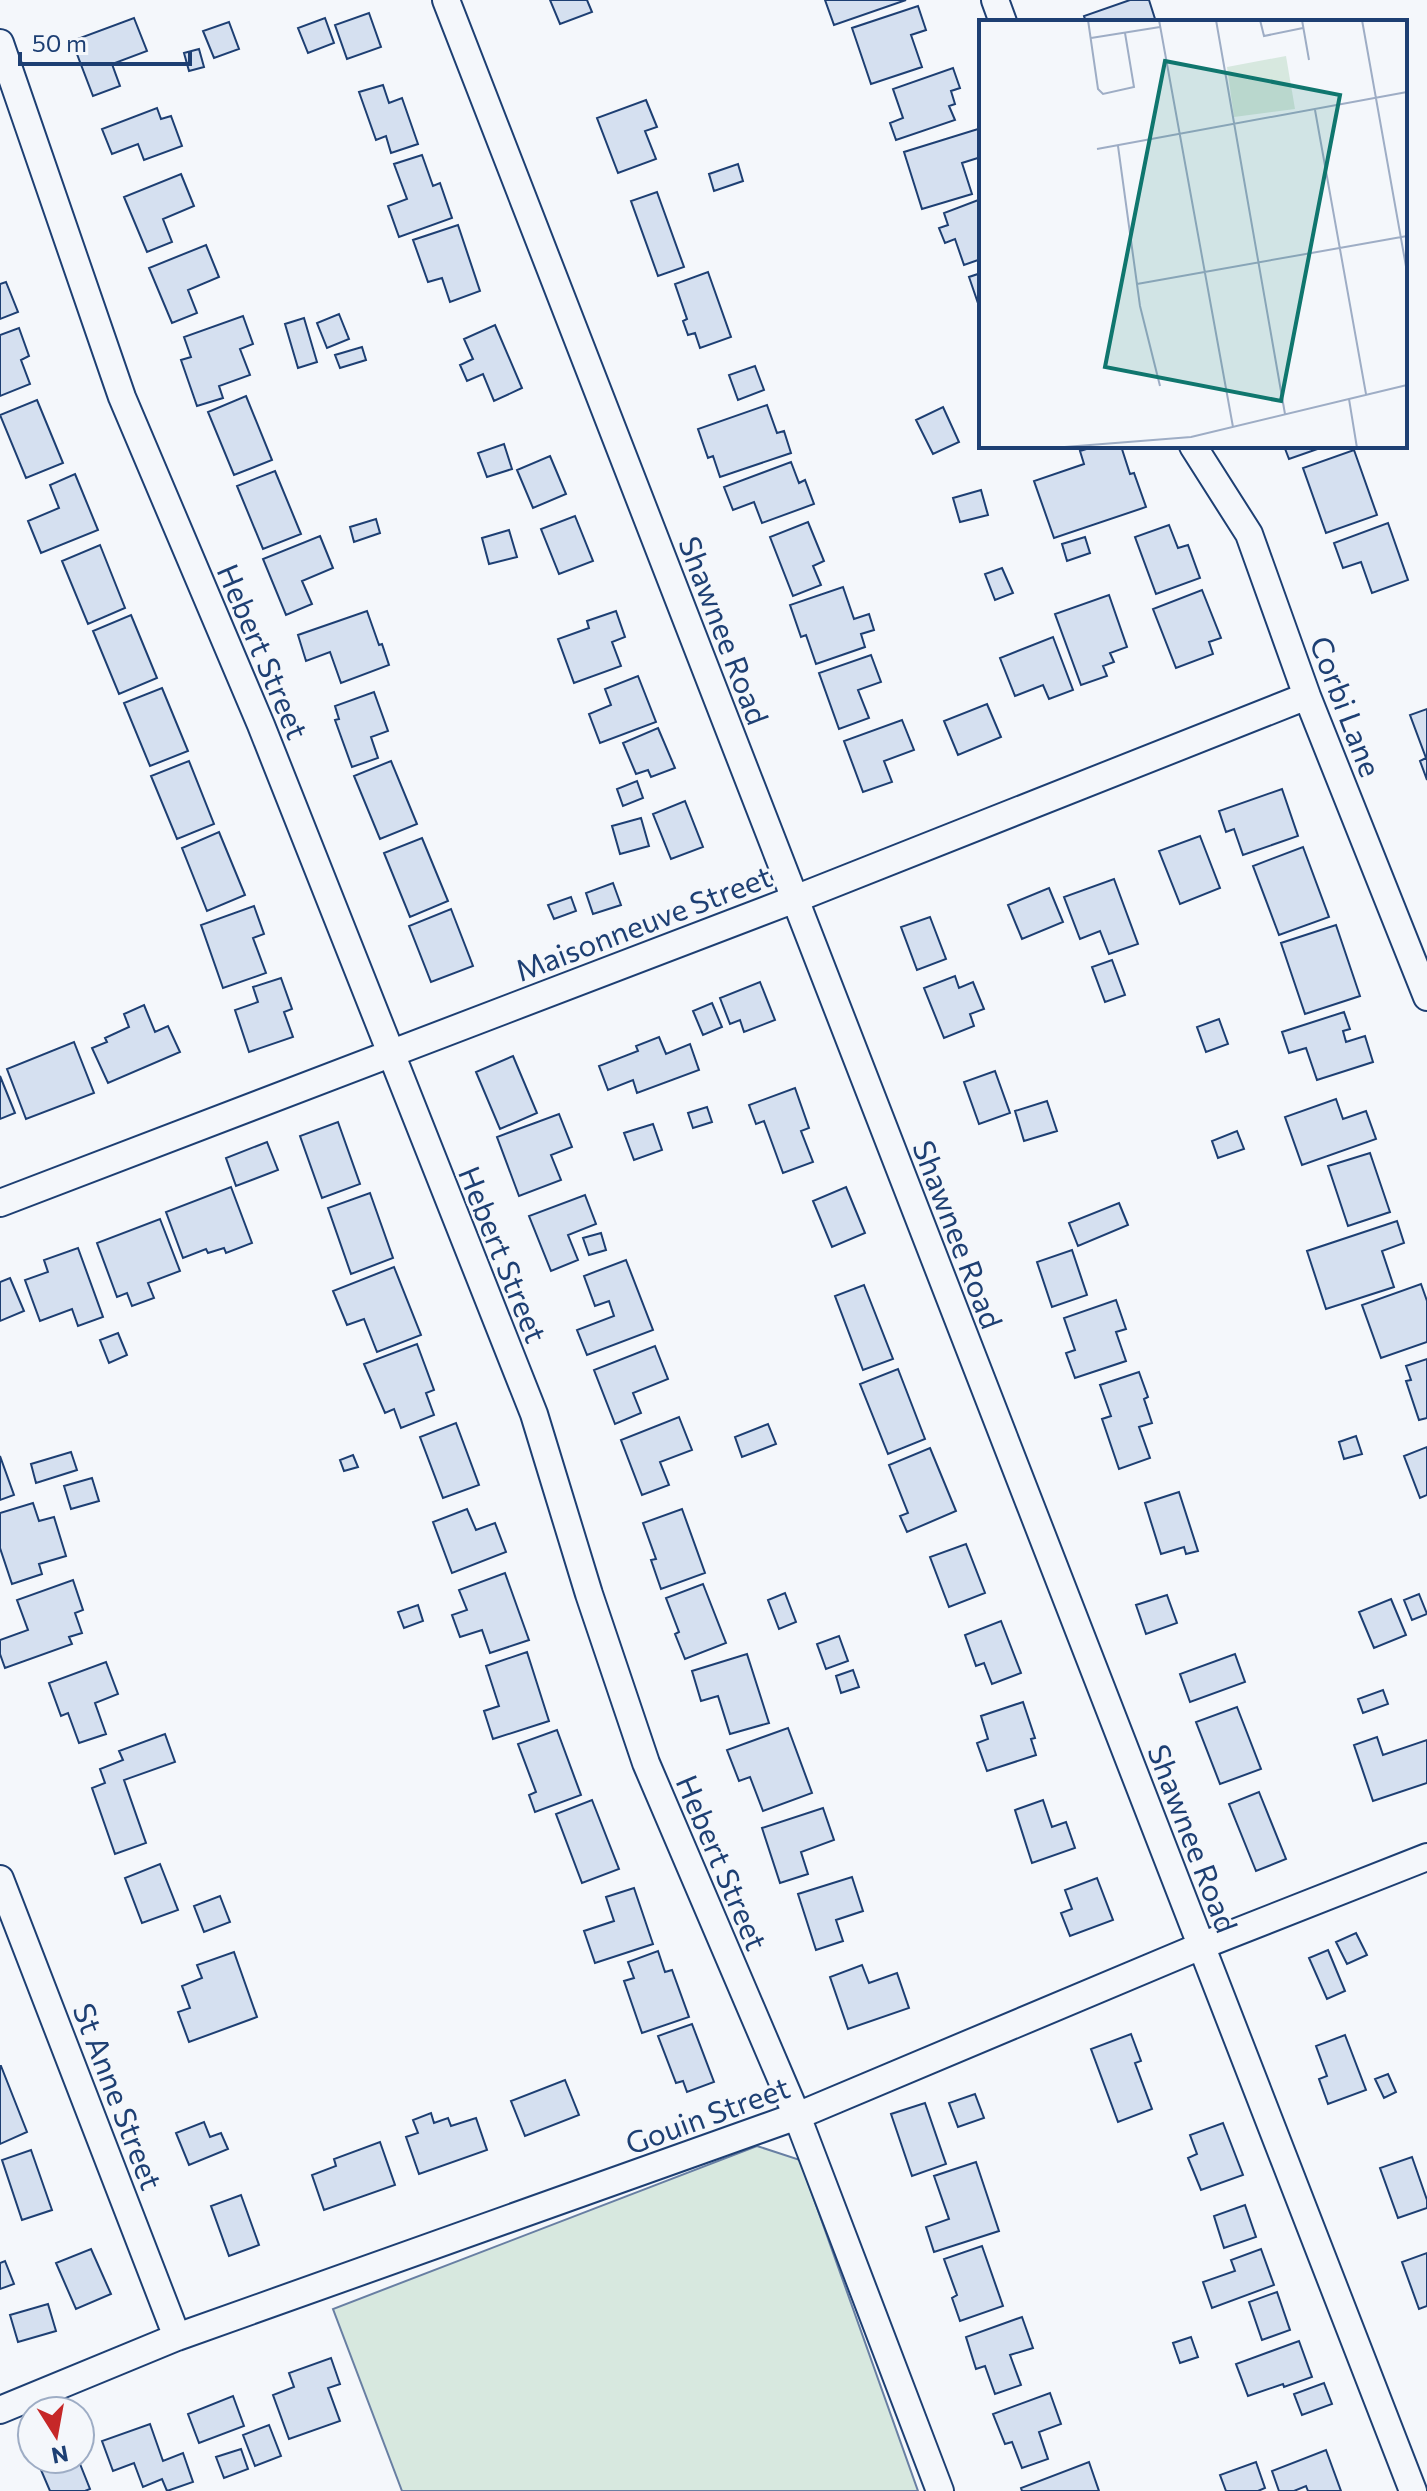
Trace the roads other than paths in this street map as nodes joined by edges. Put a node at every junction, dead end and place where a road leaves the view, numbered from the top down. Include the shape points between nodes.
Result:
1 (446, 0) edge
2 (995, 0) edge
3 (1002, 20) edge
4 (0, 43) edge
5 (1194, 448) edge
6 (1307, 696) junction
7 (795, 899) junction
8 (1427, 997) edge
9 (389, 1053) junction
10 (0, 1203) edge
11 (1427, 1857) edge
12 (0, 1879) edge
13 (1201, 1946) junction
14 (797, 2116) junction
15 (177, 2337) junction
16 (0, 2410) edge
17 (940, 2491) edge
18 (1413, 2491) edge

1 - 7 street, Shawnee Road
2 - 3 street
4 - 9 street, Hebert Street via 122,397 261,725
5 - 6 street, Corbi Lane via 1249,534
6 - 7 street, Maisonneuve Street
6 - 8 street, Corbi Lane
7 - 9 street, Maisonneuve Street
7 - 13 street, Shawnee Road
9 - 10 street, Maisonneuve Street
9 - 14 street, Hebert Street via 534,1414 646,1763
11 - 13 street, Gouin Street
12 - 15 street, St Anne Street
13 - 14 street, Gouin Street
13 - 18 street, Shawnee Road
14 - 15 street, Gouin Street
14 - 17 street, Hebert Street
15 - 16 street, Gouin Street

